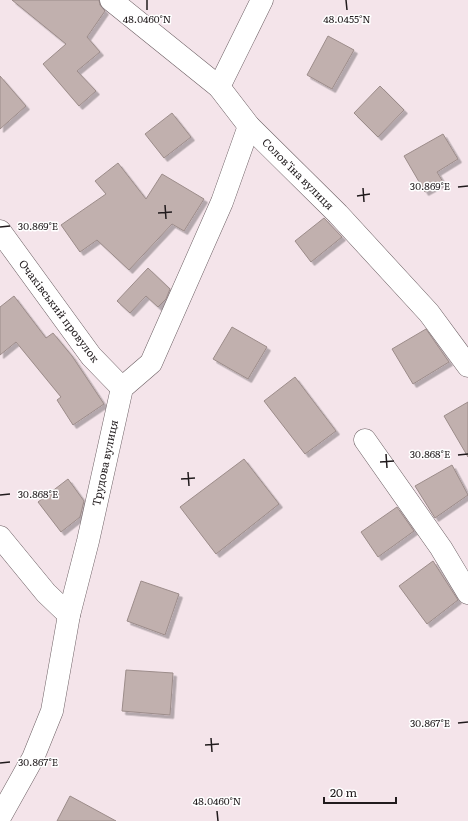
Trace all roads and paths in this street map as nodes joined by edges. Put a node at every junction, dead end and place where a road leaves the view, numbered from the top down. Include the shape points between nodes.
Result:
1 (111, 0) edge
2 (262, 0) edge
3 (219, 86) junction
4 (249, 126) junction
5 (0, 231) edge
6 (468, 366) edge
7 (122, 388) junction
8 (365, 440) dead end
9 (0, 536) edge
10 (468, 593) edge
11 (69, 615) junction
12 (0, 817) edge

1 - 3 street, Солов'їна вулиця
2 - 3 street
3 - 4 street, Солов'їна вулиця
4 - 6 street, Солов'їна вулиця via 338,214 424,307
4 - 7 street via 222,202 151,363
5 - 7 street, Очаківський провулок via 91,356
7 - 11 street, Трудова вулиця
8 - 10 street via 441,548
9 - 11 street via 46,593
11 - 12 street, Трудова вулиця via 52,711 32,758

